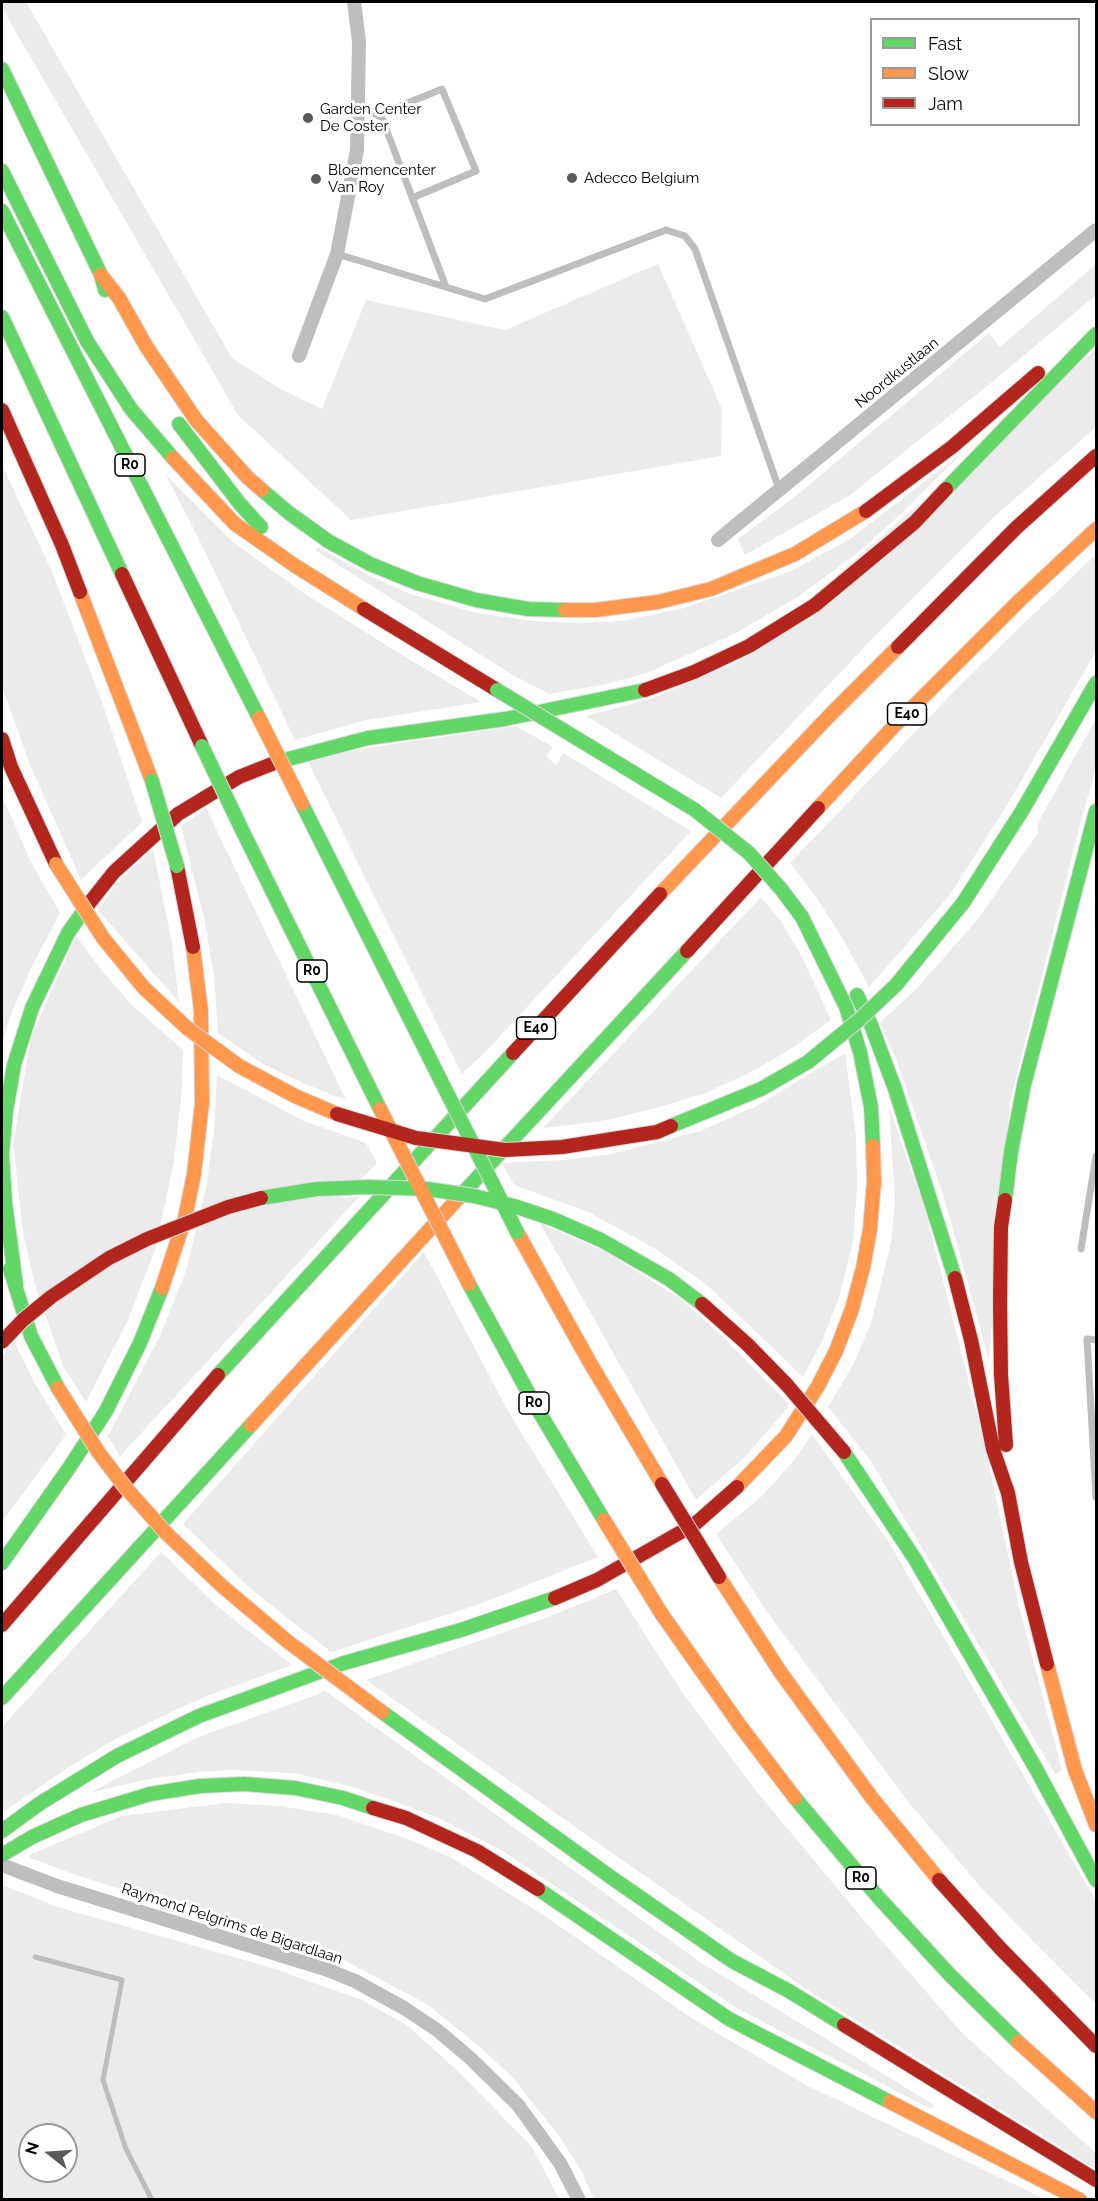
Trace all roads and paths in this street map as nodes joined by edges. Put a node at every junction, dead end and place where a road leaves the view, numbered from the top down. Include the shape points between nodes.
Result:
1 (354, 6) edge
2 (2, 69) edge
3 (359, 104) junction
4 (378, 115) junction
5 (2, 171) edge
6 (412, 198) junction
7 (2, 211) edge
8 (1096, 230) edge
9 (337, 254) junction
10 (101, 275) junction
11 (446, 287) junction
12 (2, 317) edge
13 (1096, 323) edge
14 (120, 328) dead end
15 (1096, 334) edge
16 (299, 356) dead end
17 (2, 410) edge
18 (169, 410) dead end
19 (1096, 456) edge
20 (779, 489) junction
21 (1096, 529) edge
22 (718, 540) dead end
23 (297, 567) junction
24 (1096, 683) edge
25 (2, 739) edge
26 (1096, 812) edge
27 (802, 917) junction
28 (1096, 1156) edge
29 (2, 1244) edge
30 (1081, 1249) dead end
31 (16, 1285) junction
32 (1096, 1340) edge
33 (2, 1342) edge
34 (1008, 1493) junction
35 (1096, 1497) edge
36 (2, 1563) edge
37 (2, 1624) edge
38 (2, 1698) edge
39 (1096, 1825) edge
40 (2, 1831) edge
41 (2, 1855) edge
42 (2, 1865) edge
43 (1096, 1880) edge
44 (1096, 2046) edge
45 (1096, 2112) edge
46 (1096, 2180) edge
47 (579, 2199) edge
48 (1080, 2199) edge

1 - 3 street via 359,42
2 - 10 highway
3 - 4 lane
3 - 9 street via 357,150
4 - 6 lane
4 - 6 lane via 442,89 472,160 476,171
5 - 23 highway via 87,341 131,409 235,524
6 - 11 lane
7 - 44 highway, R0, bridge via 517,1232 662,1484 781,1673 872,1798 992,1940
8 - 20 street, Noordkustlaan
9 - 11 lane
9 - 16 street
10 - 13 highway via 196,420 248,478 289,513 370,564 417,583 476,600 528,609 595,610 658,602 711,589 795,554 859,517 943,454
10 - 14 highway
11 - 20 lane via 485,299 666,230 685,236 695,249
12 - 45 highway, R0, bridge via 243,832 380,1109 469,1284 604,1520 661,1613 809,1816 950,1975
15 - 31 highway via 915,522 815,605 749,646 640,692 505,719 368,738 272,763 209,794 162,828 114,872 68,933 21,1040 6,1111 2,1154
17 - 36 highway, bridge via 71,567 152,781 190,927 201,1011 203,1064 201,1115 185,1218 140,1343 106,1411
18 - 23 highway via 240,504
19 - 37 highway, E40 via 1007,536 686,866 319,1263
20 - 22 street, Noordkustlaan
21 - 38 highway, E40 via 894,726
23 - 27 highway, bridge via 704,817 749,853
24 - 25 highway, bridge via 969,895 896,985 808,1062 761,1089 657,1132 562,1147 505,1150 416,1138 339,1115 239,1066 187,1028 144,988 103,938 56,864
26 - 34 highway via 1024,1085 1001,1227 1001,1376
27 - 34 highway via 834,954 860,1001 894,1089 950,1257 993,1449
27 - 40 highway via 846,1007 860,1052 871,1107 874,1182 870,1229 852,1309 818,1386 786,1436 695,1524 597,1580 559,1597 344,1663 200,1716 117,1756
28 - 30 lane
29 - 31 highway
31 - 46 highway, bridge via 31,1336 76,1420 112,1470 181,1548 287,1641 732,1961 789,1991
32 - 35 lane via 1087,1338
33 - 43 highway, bridge via 51,1297 109,1258 155,1235 228,1207 270,1196 369,1186 428,1189 514,1206 601,1240 669,1279 713,1312 787,1384 844,1452 915,1560
34 - 39 highway via 1021,1562 1072,1760
41 - 48 highway via 81,1815 150,1794 200,1786 295,1788 385,1811 477,1851 729,2019
42 - 47 street, Raymond Pelgrims de Bigardlaan via 57,1886 328,1970 404,2008 469,2057 518,2105 560,2163

